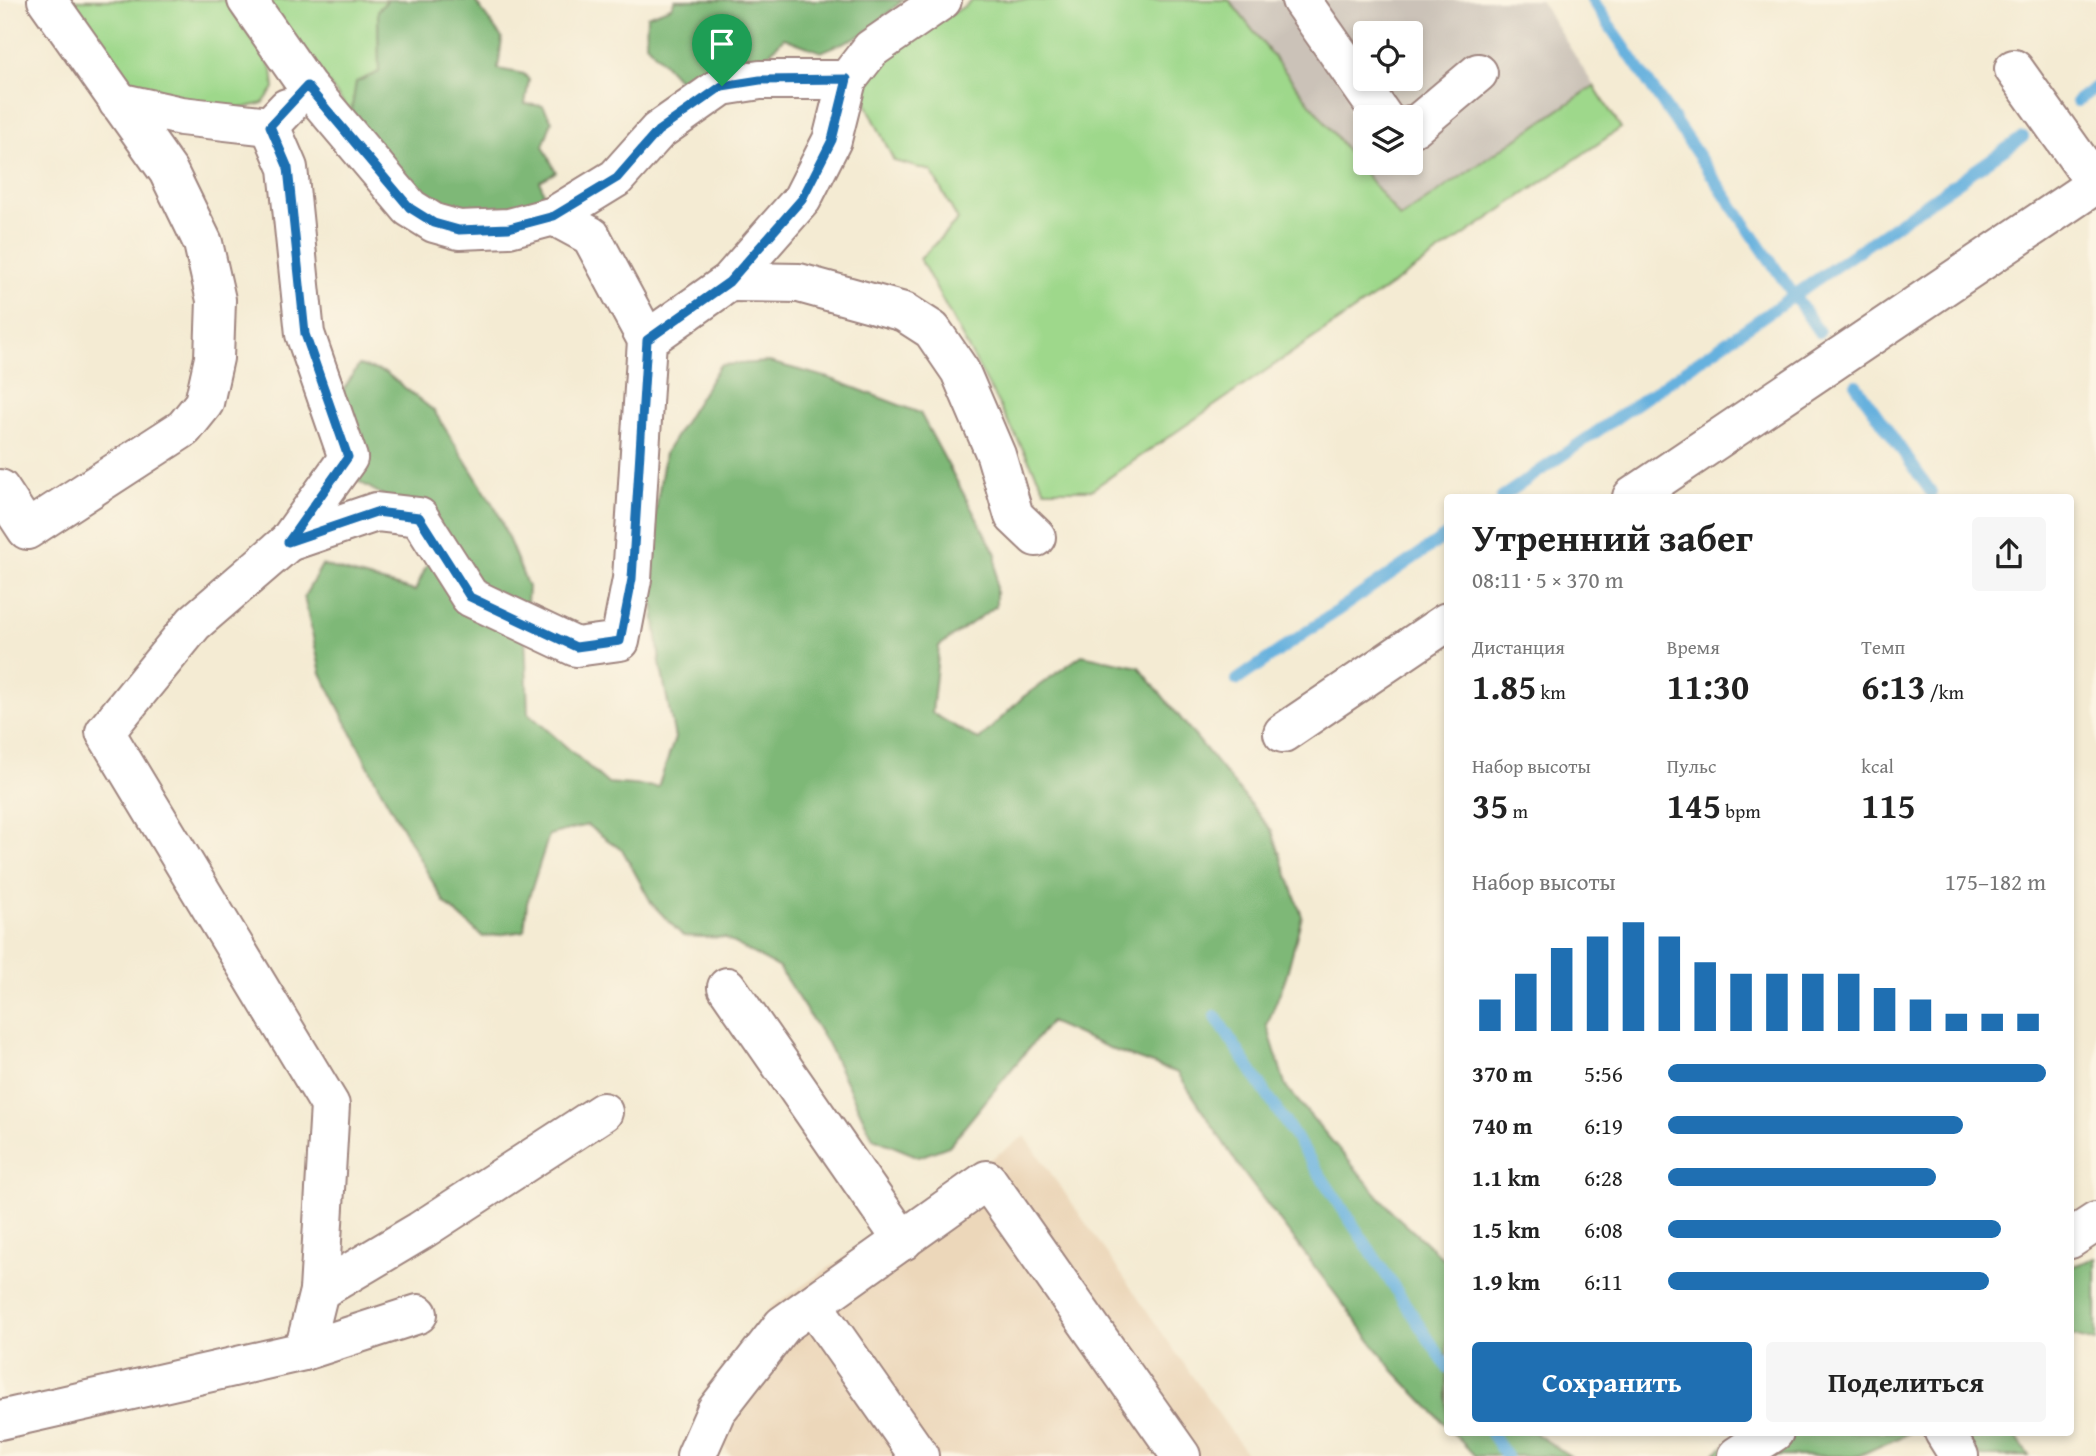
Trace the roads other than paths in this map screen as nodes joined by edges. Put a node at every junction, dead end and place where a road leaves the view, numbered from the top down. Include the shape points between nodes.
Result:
1 (47, 0) edge
2 (247, 0) edge
3 (942, 0) edge
4 (1301, 0) edge
5 (2014, 69) dead end
6 (1478, 73) dead end
7 (847, 79) junction
8 (307, 86) junction
9 (118, 102) junction
10 (1375, 105) edge
11 (1423, 119) edge
12 (270, 126) junction
13 (2096, 184) edge
14 (554, 216) junction
15 (729, 282) junction
16 (647, 340) junction
17 (0, 489) edge
18 (1636, 494) edge
19 (1036, 537) dead end
20 (288, 542) junction
21 (1444, 624) edge
22 (1283, 733) dead end
23 (727, 987) dead end
24 (603, 1112) dead end
25 (2096, 1222) edge
26 (2074, 1236) edge
27 (902, 1241) junction
28 (319, 1291) junction
29 (813, 1305) junction
30 (418, 1314) dead end
31 (304, 1351) junction
32 (0, 1420) edge
33 (1768, 1436) edge
34 (1946, 1436) edge
35 (696, 1456) edge
36 (919, 1456) edge
37 (1181, 1456) edge
38 (1737, 1456) edge
39 (1959, 1456) edge

1 - 9 street
2 - 8 street
3 - 7 street via 871,50
4 - 10 street
5 - 13 street
6 - 11 street
7 - 14 street via 760,80 722,86 658,131 617,178
7 - 15 street via 832,140 802,199
8 - 12 street
8 - 14 street via 410,208 434,223 459,230 509,228
9 - 12 street via 181,116
9 - 17 street via 168,171 203,243 216,300 214,358 204,403 184,428 27,530
12 - 20 street via 288,168 305,334 348,457
13 - 18 street
14 - 16 street via 591,236
15 - 16 street
15 - 19 street via 799,283 904,312 932,330 960,371 996,455 1014,516
16 - 20 street via 632,579 620,641 576,647 470,597 419,517 376,512
20 - 28 street via 194,623 105,732 330,1105
21 - 22 street
23 - 27 street
24 - 28 street
25 - 26 street
27 - 29 street
27 - 37 street via 987,1180
28 - 31 street
29 - 35 street via 783,1325 716,1411
29 - 36 street
30 - 31 street
31 - 32 street
33 - 38 street
34 - 39 street

